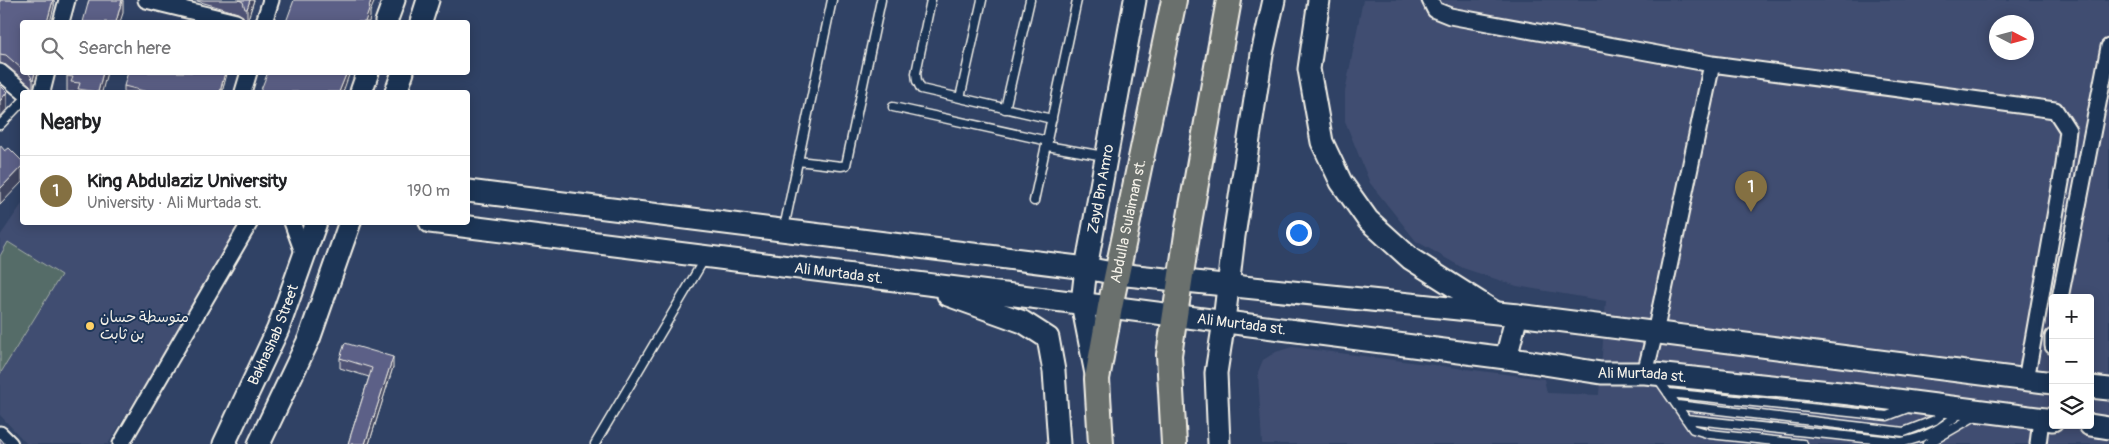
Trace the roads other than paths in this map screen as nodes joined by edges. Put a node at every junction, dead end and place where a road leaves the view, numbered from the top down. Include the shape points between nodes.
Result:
1 (67, 0) edge
2 (146, 0) edge
3 (271, 0) edge
4 (394, 0) edge
5 (428, 0) edge
6 (832, 0) edge
7 (881, 0) edge
8 (931, 0) edge
9 (982, 0) edge
10 (1030, 0) edge
11 (1077, 0) edge
12 (1135, 0) edge
13 (1174, 0) edge
14 (1229, 0) edge
15 (1274, 0) edge
16 (1319, 0) edge
17 (1430, 0) edge
18 (62, 20) edge
19 (228, 20) edge
20 (265, 20) edge
21 (387, 20) edge
22 (421, 20) edge
23 (2109, 48) edge
24 (1712, 64) junction
25 (0, 72) edge
26 (46, 75) edge
27 (248, 75) edge
28 (367, 75) edge
29 (402, 75) edge
30 (22, 90) edge
31 (42, 90) edge
32 (244, 90) edge
33 (362, 90) edge
34 (397, 90) edge
35 (960, 98) junction
36 (20, 104) edge
37 (893, 107) dead end
38 (1006, 109) junction
39 (1052, 119) junction
40 (0, 125) edge
41 (1047, 143) junction
42 (1106, 156) junction
43 (798, 160) junction
44 (470, 191) edge
45 (1034, 201) dead end
46 (248, 225) edge
47 (293, 225) edge
48 (315, 225) edge
49 (349, 225) edge
50 (454, 225) edge
51 (784, 231) junction
52 (304, 256) junction
53 (706, 257) junction
54 (1086, 268) junction
55 (1117, 274) junction
56 (1180, 280) junction
57 (912, 282) junction
58 (1228, 285) junction
59 (2061, 294) edge
60 (1082, 303) junction
61 (1110, 307) junction
62 (1507, 314) junction
63 (1175, 315) junction
64 (1224, 321) junction
65 (1655, 333) junction
66 (1506, 358) junction
67 (1650, 373) junction
68 (1098, 379) junction
69 (2026, 380) junction
70 (2049, 382) edge
71 (2094, 388) edge
72 (2109, 390) edge
73 (1668, 393) junction
74 (1918, 403) junction
75 (1677, 405) junction
76 (1967, 409) junction
77 (1686, 419) junction
78 (2047, 420) edge
79 (2094, 426) edge
80 (2109, 428) edge
81 (0, 434) edge
82 (10, 444) edge
83 (121, 444) edge
84 (224, 444) edge
85 (259, 444) edge
86 (595, 444) edge
87 (1059, 444) edge
88 (1101, 444) edge
89 (1174, 444) edge
90 (1219, 444) edge
91 (1803, 444) edge
92 (1927, 444) edge
93 (2038, 444) edge

1 - 18 street
2 - 19 street
3 - 20 street
4 - 21 main road
5 - 22 main road
6 - 43 lane
7 - 43 lane via 846,165
8 - 35 lane via 916,81 921,88
9 - 35 lane
10 - 38 lane
11 - 39 lane
12 - 42 main road, Zayd Bn Amro
13 - 55 main road, Abdulla Sulaiman st.
14 - 56 main road
15 - 58 main road via 1262,54
16 - 62 main road via 1309,69 1322,142 1341,182 1368,220 1411,259
17 - 24 street via 1435,10 1450,16
23 - 59 street
24 - 65 street
24 - 69 street via 2055,110 2068,130
25 - 30 street
26 - 31 street
27 - 32 street
28 - 33 main road
29 - 34 main road
35 - 38 lane
36 - 40 lane
37 - 41 lane
38 - 39 lane
39 - 41 lane
41 - 42 lane
41 - 45 lane
42 - 54 main road, Zayd Bn Amro
43 - 51 lane
44 - 51 main road
46 - 83 street
47 - 52 street
48 - 52 main road, Bakhashab Street
49 - 85 main road via 309,339
50 - 53 main road, Ali Murtada st.
51 - 54 main road
52 - 84 main road, Bakhashab Street via 278,329
53 - 57 main road, Ali Murtada st.
53 - 86 lane
54 - 55 main road
54 - 60 main road, Zayd Bn Amro
55 - 56 main road
55 - 61 main road, Abdulla Sulaiman st.
56 - 58 main road
56 - 63 main road
57 - 60 main road, Ali Murtada st.
57 - 87 main road via 1023,322 1048,338 1054,371
58 - 62 main road
58 - 64 main road
60 - 61 main road, Ali Murtada st.
60 - 68 main road, Zayd Bn Amro
61 - 63 main road, Ali Murtada st.
61 - 68 main road, Abdulla Sulaiman st.
62 - 65 main road
62 - 66 main road
63 - 64 main road, Ali Murtada st.
63 - 89 main road via 1169,354
64 - 66 main road, Ali Murtada st.
64 - 90 main road via 1216,373
65 - 67 street
65 - 69 main road
66 - 67 main road, Ali Murtada st. via 1600,373
67 - 73 lane
67 - 74 main road, Ali Murtada st.
68 - 88 main road, Abdulla Sulaiman st.
69 - 70 main road
71 - 72 main road
73 - 74 lane via 1887,416
73 - 75 lane
74 - 76 main road, Ali Murtada st.
75 - 76 lane via 1904,432
75 - 77 lane
76 - 77 lane via 1937,430 1902,442
76 - 78 main road, Ali Murtada st.
76 - 92 lane
77 - 91 lane via 1693,428 1710,434
78 - 93 street
79 - 80 main road
81 - 82 street

